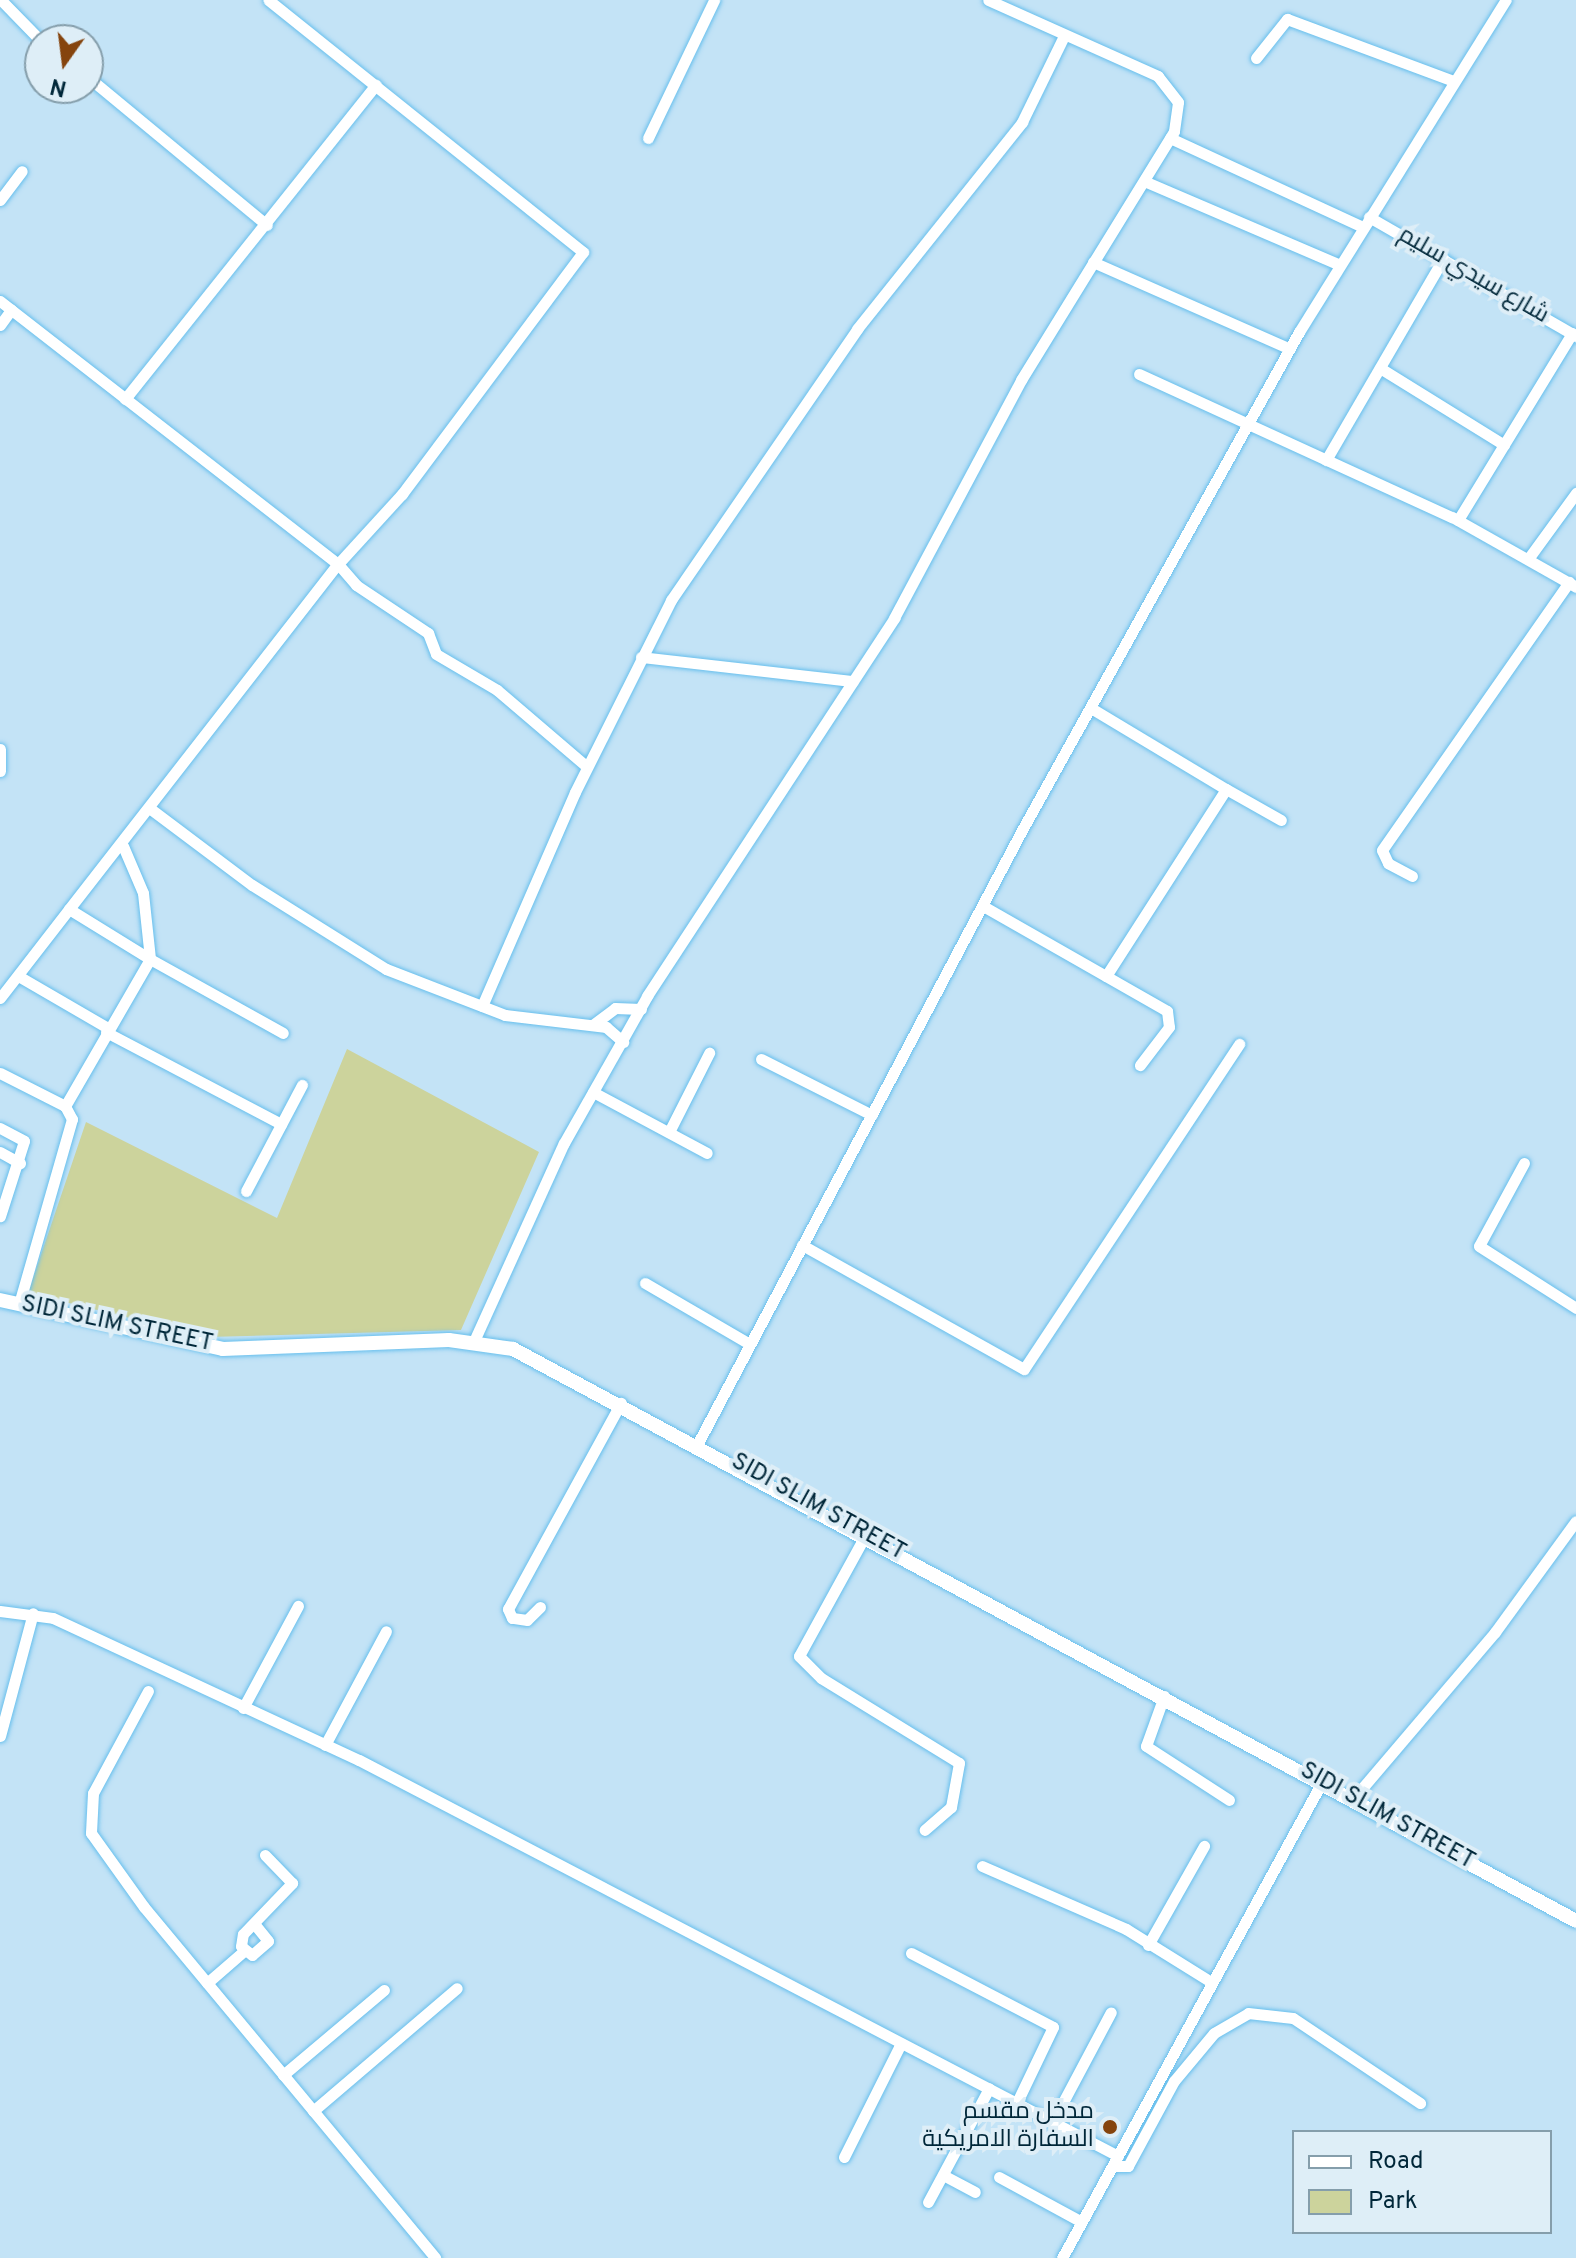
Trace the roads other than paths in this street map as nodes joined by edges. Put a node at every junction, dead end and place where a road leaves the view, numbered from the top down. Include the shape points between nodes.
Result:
1 (1, 0) edge
2 (268, 0) edge
3 (714, 0) edge
4 (988, 0) edge
5 (1506, 0) edge
6 (24, 24) edge
7 (1063, 38) junction
8 (1256, 58) dead end
9 (1454, 81) junction
10 (376, 85) junction
11 (104, 90) edge
12 (648, 138) dead end
13 (1170, 138) junction
14 (22, 171) dead end
15 (1144, 181) junction
16 (0, 200) edge
17 (1366, 222) junction
18 (267, 225) junction
19 (1443, 259) junction
20 (1093, 262) junction
21 (1340, 265) junction
22 (0, 301) edge
23 (11, 310) junction
24 (0, 325) edge
25 (1574, 334) edge
26 (1290, 349) junction
27 (1380, 368) junction
28 (1139, 374) dead end
29 (125, 399) junction
30 (1251, 425) junction
31 (1504, 445) junction
32 (1326, 460) junction
33 (1576, 493) edge
34 (1458, 520) junction
35 (1528, 559) junction
36 (338, 564) junction
37 (1573, 585) edge
38 (641, 657) junction
39 (853, 681) junction
40 (1091, 708) junction
41 (0, 749) edge
42 (587, 767) junction
43 (0, 771) edge
44 (1226, 789) junction
45 (152, 810) junction
46 (1281, 820) dead end
47 (123, 846) junction
48 (1412, 876) dead end
49 (983, 906) junction
50 (69, 909) junction
51 (150, 959) junction
52 (1106, 976) junction
53 (20, 977) junction
54 (1, 994) edge
55 (482, 1006) junction
56 (641, 1009) junction
57 (594, 1024) junction
58 (107, 1030) junction
59 (283, 1033) dead end
60 (623, 1042) junction
61 (1239, 1044) dead end
62 (709, 1053) dead end
63 (761, 1059) dead end
64 (1140, 1065) dead end
65 (0, 1073) edge
66 (302, 1085) dead end
67 (593, 1092) junction
68 (65, 1106) junction
69 (872, 1115) junction
70 (281, 1124) junction
71 (0, 1128) edge
72 (669, 1132) junction
73 (0, 1152) edge
74 (707, 1153) dead end
75 (20, 1163) junction
76 (1524, 1163) dead end
77 (246, 1191) dead end
78 (0, 1216) edge
79 (802, 1245) junction
80 (645, 1283) dead end
81 (0, 1300) edge
82 (19, 1304) junction
83 (1576, 1308) edge
84 (474, 1341) junction
85 (750, 1344) junction
86 (621, 1403) junction
87 (698, 1443) junction
88 (1576, 1521) edge
89 (866, 1534) junction
90 (298, 1606) dead end
91 (540, 1607) dead end
92 (0, 1611) edge
93 (33, 1613) junction
94 (386, 1631) dead end
95 (148, 1691) dead end
96 (1164, 1696) junction
97 (243, 1708) junction
98 (0, 1736) edge
99 (325, 1745) junction
100 (1322, 1782) junction
101 (1353, 1799) junction
102 (1229, 1800) dead end
103 (925, 1830) dead end
104 (1204, 1846) dead end
105 (265, 1855) dead end
106 (982, 1866) dead end
107 (1576, 1921) edge
108 (256, 1926) junction
109 (1148, 1945) junction
110 (244, 1951) junction
111 (911, 1953) dead end
112 (1211, 1982) junction
113 (207, 1983) junction
114 (457, 1988) dead end
115 (384, 1990) dead end
116 (1111, 2012) dead end
117 (901, 2043) junction
118 (283, 2075) junction
119 (989, 2088) junction
120 (1017, 2102) junction
121 (1420, 2103) dead end
122 (313, 2111) junction
123 (1053, 2121) junction
124 (844, 2157) dead end
125 (1116, 2161) junction
126 (943, 2175) junction
127 (999, 2177) dead end
128 (975, 2192) dead end
129 (928, 2202) dead end
130 (1082, 2222) junction
131 (435, 2258) edge
132 (1062, 2258) edge

1 - 6 street
2 - 10 street
3 - 12 street
4 - 7 street
5 - 9 street
7 - 13 street via 1168,83 1179,109
7 - 38 street via 1022,122 814,388
8 - 9 street via 1287,19
9 - 17 street
10 - 18 street
10 - 36 street via 578,245 583,257 402,494
11 - 18 street
13 - 15 street
13 - 17 street, شارع سيدي سليم
14 - 16 street
15 - 20 street
15 - 21 street
17 - 19 street, شارع سيدي سليم
17 - 21 street
18 - 29 street
19 - 25 street, شارع سيدي سليم
19 - 27 street
20 - 26 street
20 - 39 street
21 - 26 street
22 - 23 street
23 - 24 street
23 - 29 street
25 - 31 street
26 - 30 street
27 - 31 street
27 - 32 street
28 - 30 street
29 - 36 street
30 - 32 street
30 - 40 street
31 - 34 street
32 - 34 street
33 - 35 street
34 - 35 street
35 - 37 street
36 - 42 street via 428,633 436,654 497,690
36 - 45 street
37 - 48 street via 1382,850 1388,863
38 - 39 street
38 - 42 street
39 - 56 street
40 - 44 street
40 - 49 street
41 - 43 street
42 - 55 street
44 - 46 street
44 - 52 street
45 - 47 street
45 - 55 street via 364,957
47 - 50 street
47 - 51 street via 143,893
49 - 52 street
49 - 69 street
50 - 51 street
50 - 53 street
51 - 58 street
51 - 59 street
52 - 64 street via 1171,1018
53 - 54 street
53 - 58 street
55 - 57 street via 544,1025
56 - 57 street via 615,1008
56 - 60 street
57 - 60 street
58 - 68 street
58 - 70 street
60 - 67 street
61 - 79 street via 1024,1369
62 - 72 street
63 - 69 street
65 - 68 street
66 - 70 street
67 - 72 street
67 - 84 street
68 - 82 street via 72,1119
69 - 79 street
70 - 77 street
71 - 75 street via 21,1134
72 - 74 street
73 - 75 street
75 - 78 street
76 - 83 street via 1479,1246
79 - 85 street
80 - 85 street
81 - 82 main road, SIDI SLIM STREET
82 - 84 main road, SIDI SLIM STREET via 223,1349
84 - 86 main road, SIDI SLIM STREET via 539,1360
85 - 87 street
86 - 87 main road, SIDI SLIM STREET
86 - 91 street via 508,1609 512,1618 527,1620
87 - 89 main road, SIDI SLIM STREET
88 - 101 street via 1495,1632
89 - 96 main road, SIDI SLIM STREET
89 - 103 street via 799,1656 821,1678 959,1763 951,1807
90 - 97 street
92 - 93 street
93 - 97 street
93 - 98 street
94 - 99 street
95 - 113 street via 93,1793 91,1833
96 - 100 main road, SIDI SLIM STREET
96 - 102 street via 1146,1746
97 - 99 street
99 - 117 street
100 - 101 main road, SIDI SLIM STREET
100 - 112 street
101 - 107 main road, SIDI SLIM STREET
104 - 109 street
105 - 108 street via 292,1883
106 - 109 street
108 - 110 street via 243,1934
108 - 110 street via 267,1934 267,1947 255,1955
109 - 112 street
110 - 113 street
111 - 120 street via 1053,2027
112 - 125 street
113 - 118 street
114 - 122 street
115 - 118 street
116 - 123 street
117 - 119 street
117 - 124 street
118 - 122 street
119 - 120 street
119 - 126 street
120 - 123 street
121 - 125 street via 1293,2018 1248,2013 1214,2033 1174,2081 1128,2166
122 - 131 street
123 - 125 street
125 - 130 street
126 - 128 street
126 - 129 street
127 - 130 street
130 - 132 street

